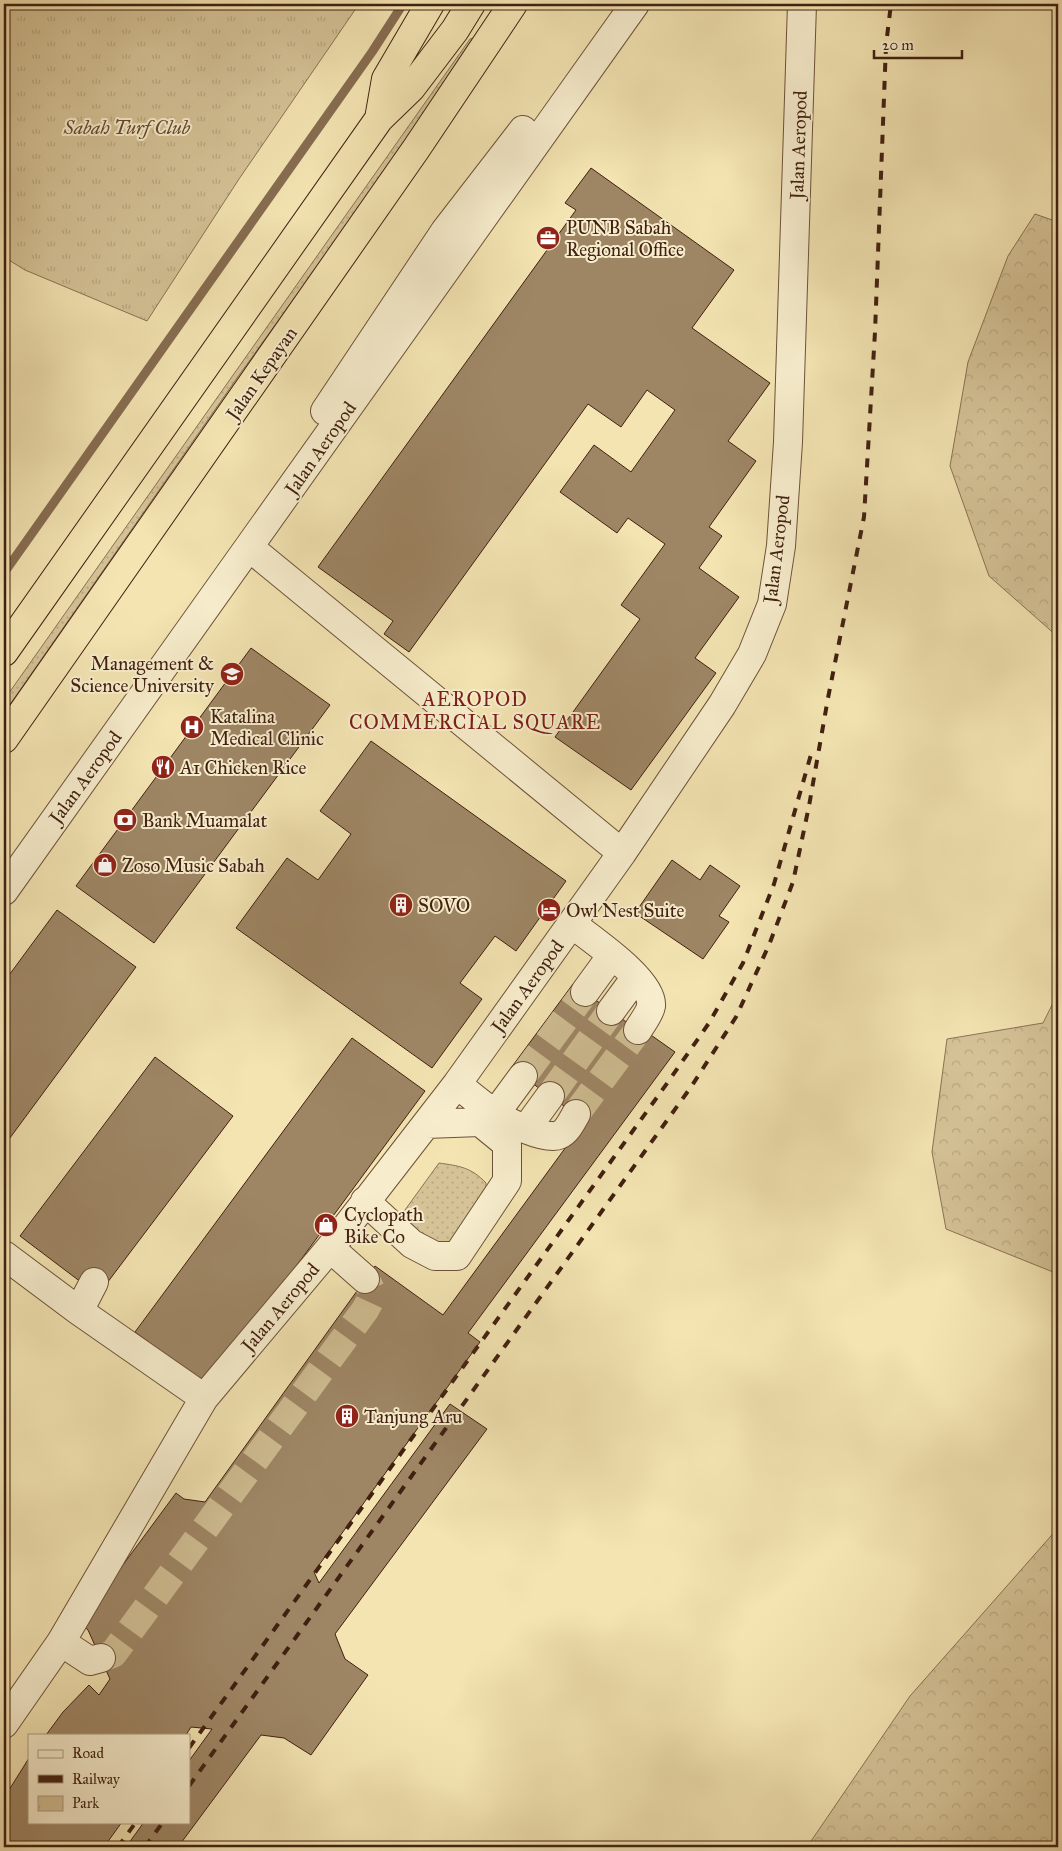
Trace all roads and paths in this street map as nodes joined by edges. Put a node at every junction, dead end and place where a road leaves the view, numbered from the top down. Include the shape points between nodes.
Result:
1 (430, 4) edge
2 (471, 4) edge
3 (512, 4) edge
4 (525, 4) edge
5 (616, 4) edge
6 (635, 4) edge
7 (802, 4) edge
8 (479, 53) junction
9 (379, 119) junction
10 (295, 483) junction
11 (249, 547) junction
12 (4, 652) edge
13 (4, 739) edge
14 (622, 853) junction
15 (4, 891) edge
16 (572, 924) junction
17 (612, 955) junction
18 (636, 977) junction
19 (585, 992) tunnel mouth
20 (611, 1011) tunnel mouth
21 (638, 1030) tunnel mouth
22 (523, 1076) tunnel mouth
23 (457, 1084) junction
24 (550, 1096) tunnel mouth
25 (495, 1114) junction
26 (576, 1114) tunnel mouth
27 (426, 1124) junction
28 (526, 1129) junction
29 (365, 1201) junction
30 (330, 1248) junction
31 (4, 1255) edge
32 (365, 1280) tunnel mouth
33 (94, 1282) dead end
34 (80, 1311) junction
35 (204, 1398) junction
36 (61, 1642) junction
37 (101, 1658) dead end
38 (4, 1724) edge
39 (968, 1847) edge
40 (993, 1847) edge

1 - 9 highway via 386,79
2 - 9 highway via 411,88
3 - 8 highway, Jalan Kepayan
4 - 8 highway
5 - 10 street via 554,91 445,230 344,380 301,450
6 - 10 street, Jalan Aeropod
7 - 14 street, Jalan Aeropod via 788,442 781,546 772,604 752,654 722,704
8 - 13 highway, Jalan Kepayan via 277,351
9 - 12 highway
10 - 11 street, Jalan Aeropod
11 - 14 street
11 - 15 street, Jalan Aeropod
14 - 16 street, Jalan Aeropod
16 - 17 street
16 - 23 street, Jalan Aeropod
17 - 18 street
17 - 19 street
18 - 20 street
18 - 21 street via 651,997 651,1008
22 - 25 street
23 - 25 street
23 - 27 street, Jalan Aeropod
24 - 28 street
25 - 28 street
26 - 28 street via 563,1133 557,1136
27 - 29 street, Jalan Aeropod
27 - 29 street via 480,1122 507,1144 507,1180 457,1256 435,1256 412,1244
29 - 30 street, Jalan Aeropod
30 - 32 street
30 - 35 street, Jalan Aeropod
31 - 34 street
33 - 34 street
34 - 35 street
35 - 36 street, Jalan Aeropod
36 - 37 street via 90,1661
36 - 38 street, Jalan Aeropod
39 - 40 path

